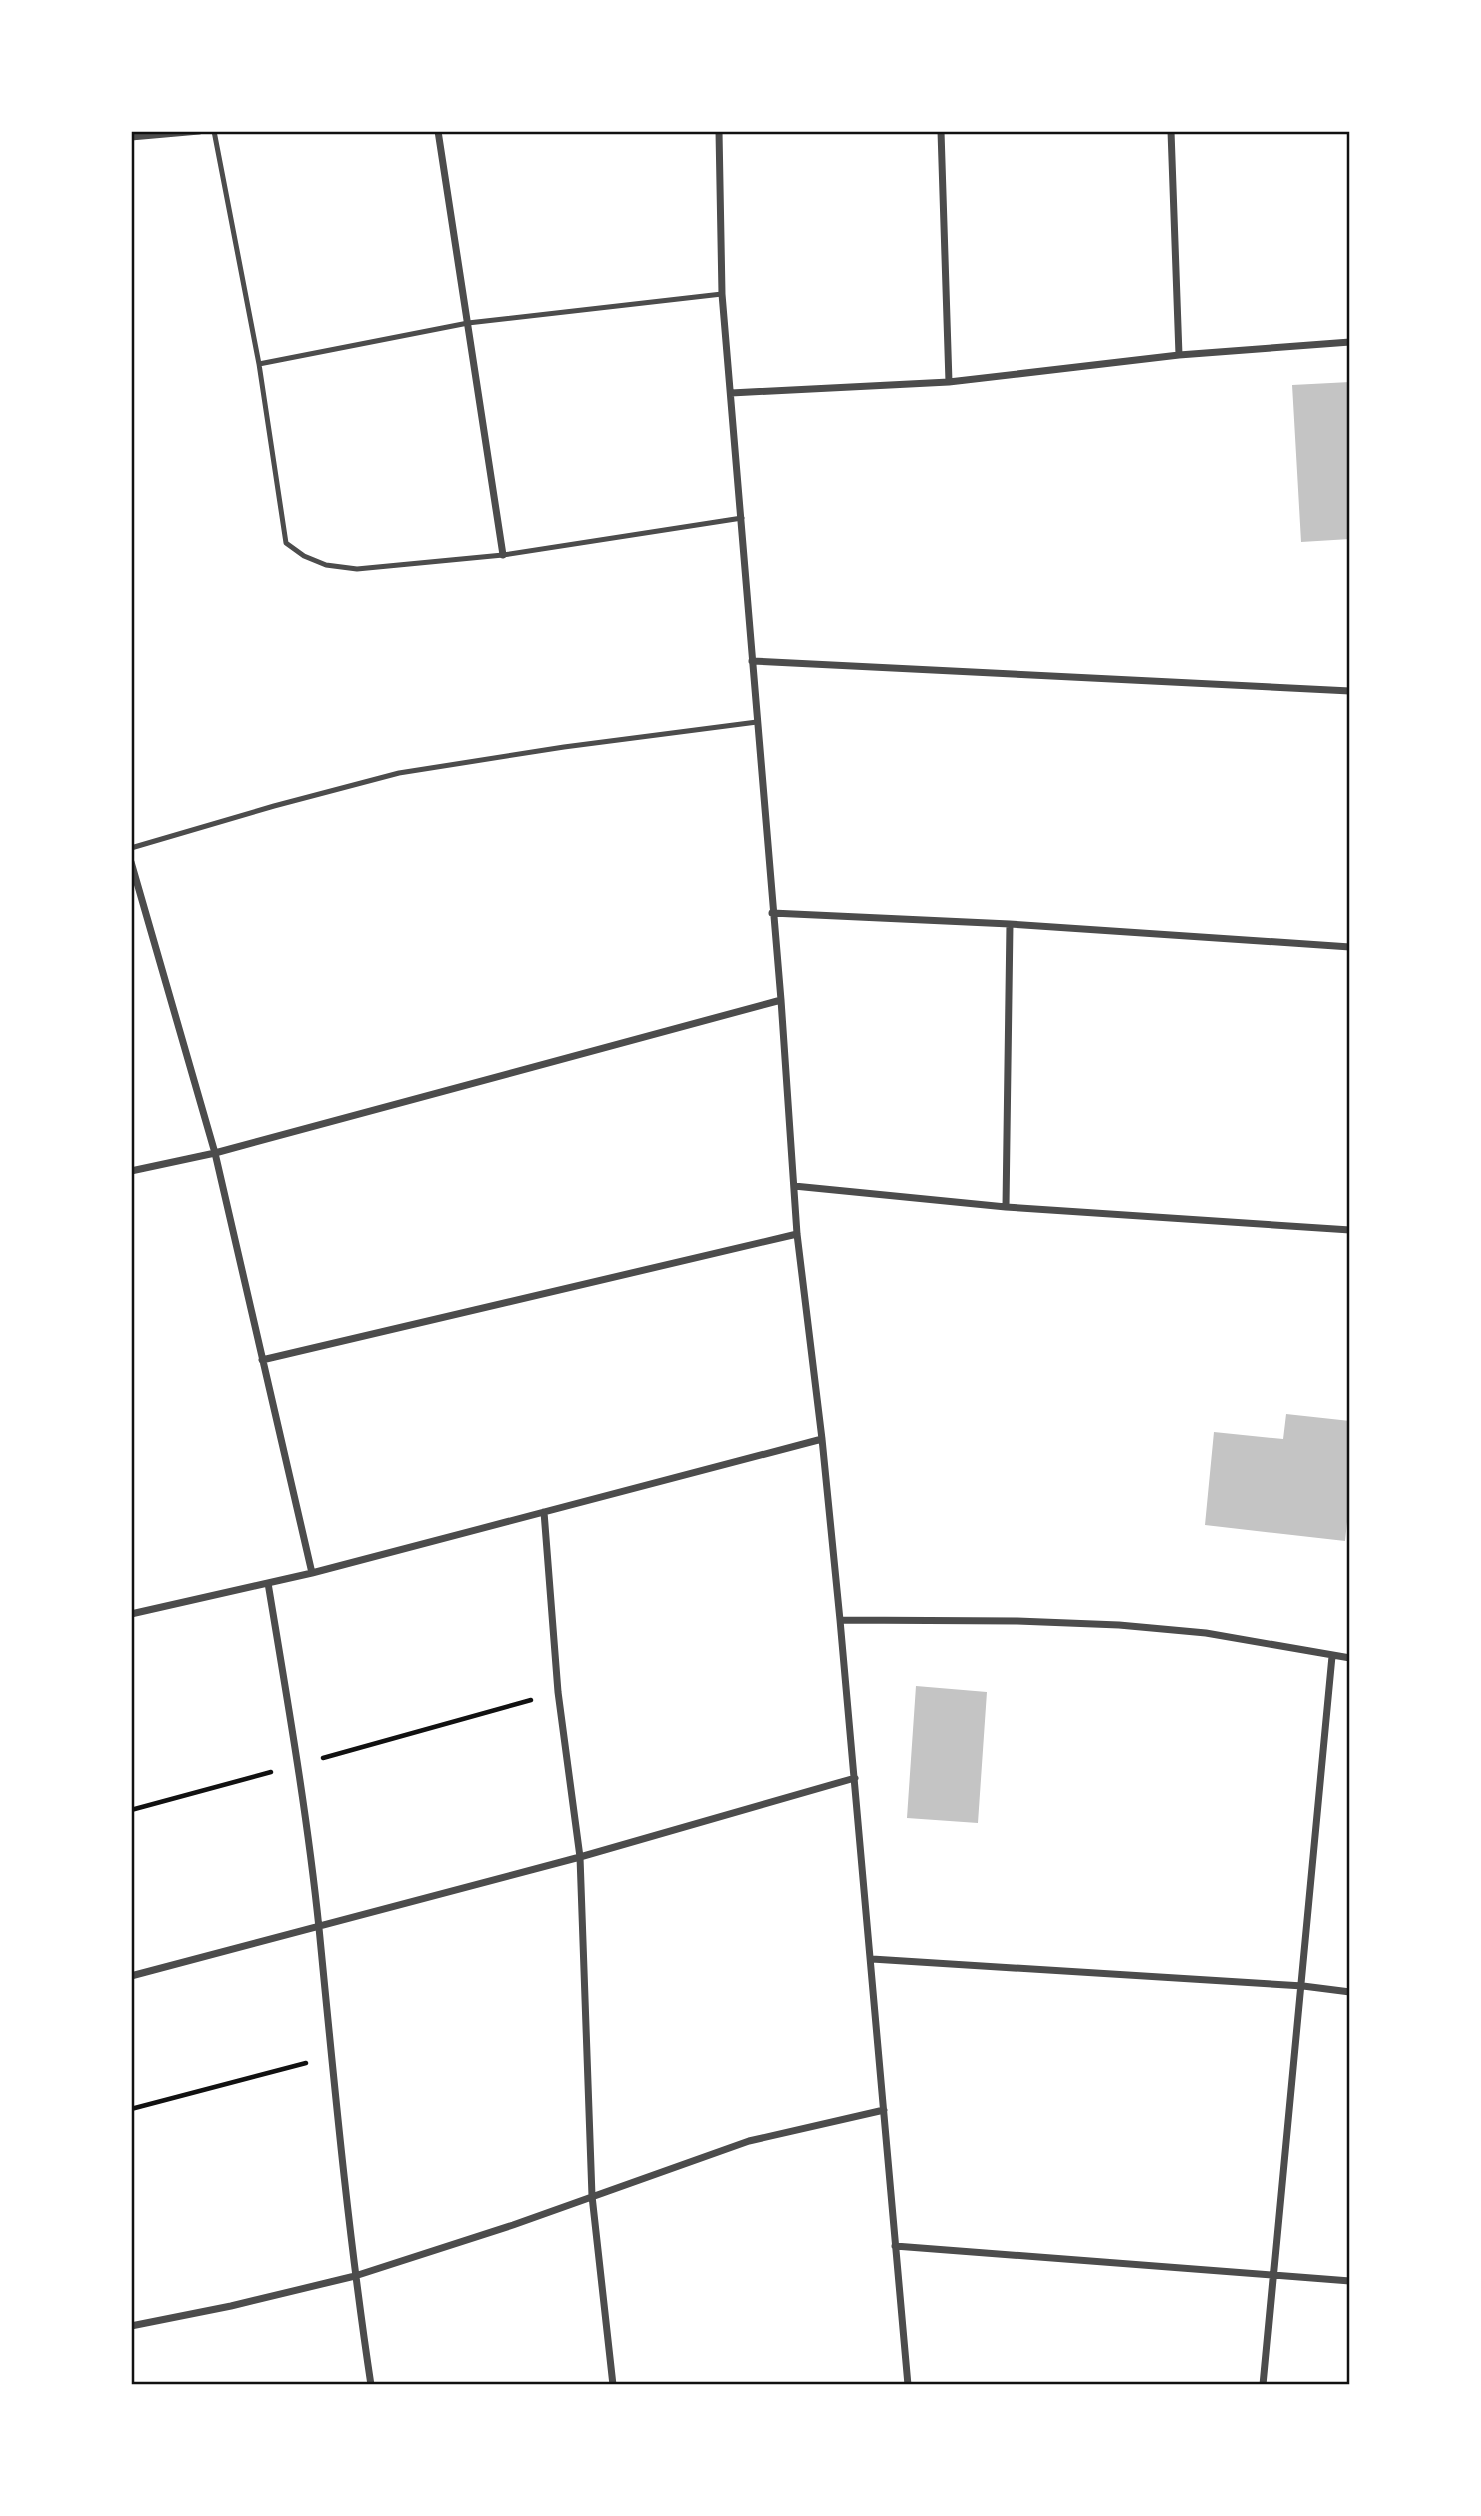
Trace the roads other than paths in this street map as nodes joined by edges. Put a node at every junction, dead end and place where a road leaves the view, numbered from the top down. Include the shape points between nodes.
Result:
1 (199, 131) edge
2 (214, 131) edge
3 (438, 131) edge
4 (719, 131) edge
5 (941, 131) edge
6 (1171, 131) edge
7 (131, 137) edge
8 (722, 294) junction
9 (468, 323) junction
10 (1350, 342) edge
11 (1179, 355) junction
12 (259, 364) junction
13 (949, 382) junction
14 (731, 393) junction
15 (742, 518) junction
16 (503, 555) junction
17 (752, 661) junction
18 (1350, 691) edge
19 (757, 722) junction
20 (131, 848) edge
21 (131, 862) edge
22 (772, 913) junction
23 (1010, 924) junction
24 (1350, 947) edge
25 (781, 1000) junction
26 (215, 1153) junction
27 (131, 1171) edge
28 (793, 1186) junction
29 (1006, 1207) junction
30 (1350, 1230) edge
31 (797, 1234) junction
32 (262, 1360) junction
33 (822, 1439) junction
34 (544, 1512) junction
35 (312, 1573) junction
36 (268, 1583) junction
37 (131, 1614) edge
38 (840, 1619) junction
39 (1332, 1656) junction
40 (1350, 1658) edge
41 (855, 1778) junction
42 (580, 1857) junction
43 (318, 1927) junction
44 (872, 1959) junction
45 (131, 1976) edge
46 (1303, 1986) junction
47 (1350, 1992) edge
48 (884, 2110) junction
49 (592, 2196) junction
50 (895, 2246) junction
51 (1273, 2275) junction
52 (355, 2276) junction
53 (1350, 2281) edge
54 (131, 2326) edge
55 (371, 2385) edge
56 (613, 2385) edge
57 (908, 2385) edge
58 (1263, 2385) edge

1 - 7 street
2 - 12 lane
3 - 9 street
4 - 8 street
5 - 13 street
6 - 11 street
8 - 9 lane
8 - 14 street
9 - 12 lane
9 - 16 street
10 - 11 street
11 - 13 street
12 - 16 lane via 286,543 327,565 357,569
13 - 14 street
14 - 15 street
15 - 16 lane
15 - 17 street
17 - 18 street
17 - 19 street
19 - 20 lane via 399,773
19 - 22 street
21 - 26 street
22 - 23 street
22 - 25 street
23 - 24 street
23 - 29 street
25 - 26 street
25 - 28 street
26 - 27 street
26 - 32 street
28 - 29 street
28 - 31 street
29 - 30 street
31 - 32 street
31 - 33 street
32 - 35 street
33 - 34 street
33 - 38 street
34 - 35 street
34 - 42 street via 558,1692
35 - 36 street
36 - 37 street
36 - 43 street via 298,1765
38 - 39 street via 1119,1625 1206,1633
38 - 41 street
39 - 40 street
39 - 46 street
41 - 42 street
41 - 44 street
42 - 43 street
42 - 49 street
43 - 45 street
43 - 52 street
44 - 46 street
44 - 48 street
46 - 47 street
46 - 51 street
48 - 49 street via 749,2141
48 - 50 street
49 - 52 street
49 - 56 street
50 - 51 street
50 - 57 street
51 - 53 street
51 - 58 street
52 - 54 street
52 - 55 street

